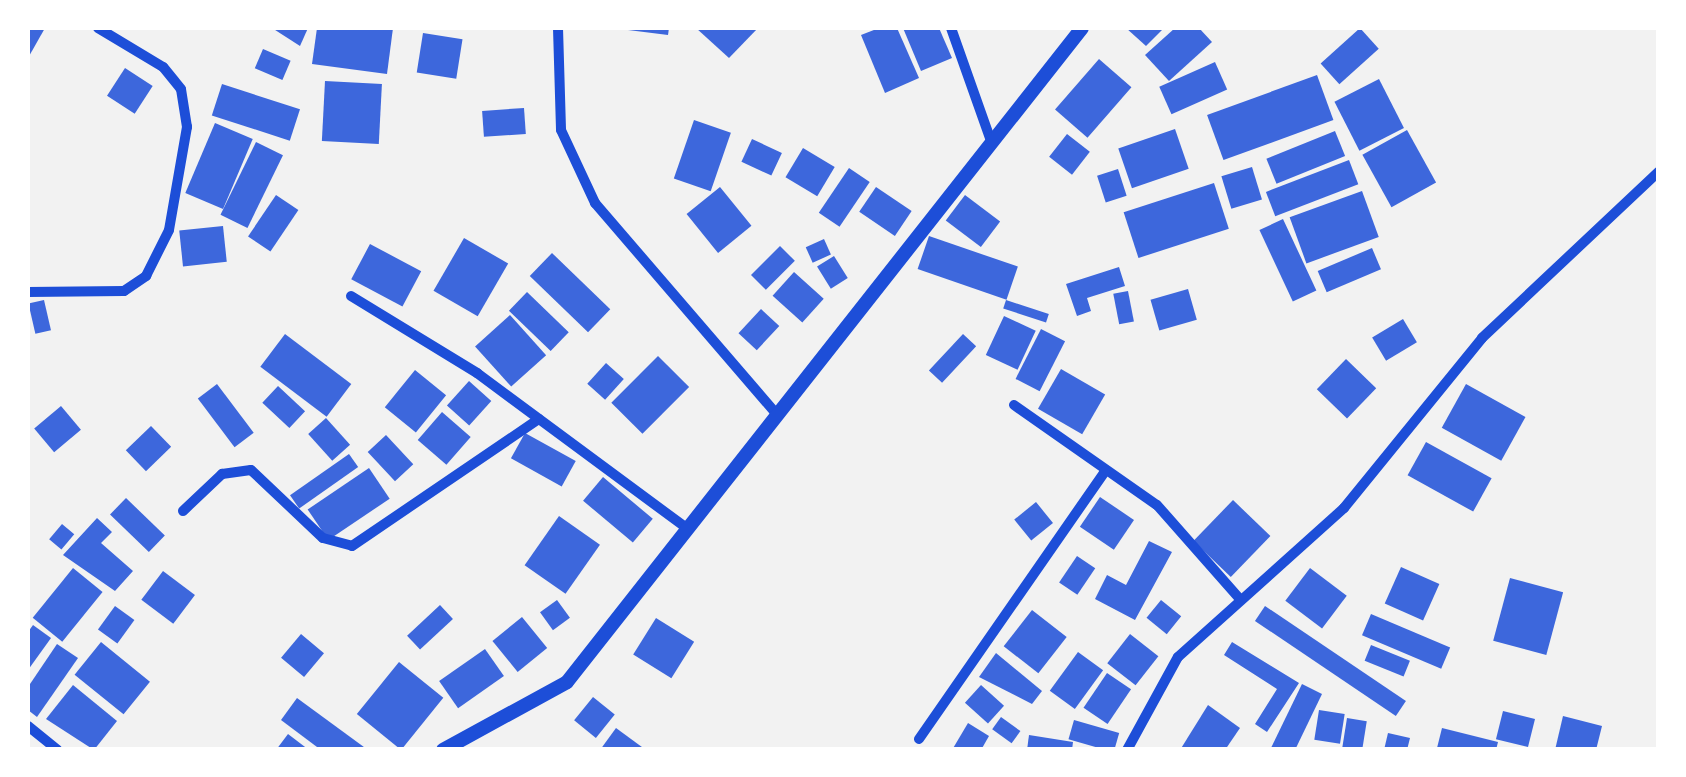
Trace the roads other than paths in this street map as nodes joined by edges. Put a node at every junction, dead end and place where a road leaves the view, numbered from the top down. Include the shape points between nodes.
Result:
1 (98, 28) edge
2 (558, 28) edge
3 (951, 28) edge
4 (1082, 28) edge
5 (991, 141) junction
6 (1658, 172) edge
7 (28, 292) edge
8 (351, 296) dead end
9 (1014, 405) dead end
10 (775, 412) junction
11 (539, 419) junction
12 (1105, 471) junction
13 (183, 512) dead end
14 (688, 529) junction
15 (1240, 598) junction
16 (28, 726) edge
17 (919, 739) dead end
18 (445, 749) edge
19 (58, 750) edge
20 (1127, 750) edge

1 - 7 street via 163,67 181,89 187,127 169,230 146,276 124,291
2 - 10 street via 561,130 595,204
3 - 5 street
4 - 5 street
5 - 10 street
6 - 15 street via 1482,338 1344,508
8 - 11 street
9 - 12 street
10 - 14 street
11 - 13 street via 352,546 323,538 250,470 222,474
11 - 14 street
12 - 15 street via 1157,505
12 - 17 street
14 - 18 street via 567,682
15 - 20 street via 1178,657
16 - 19 street

